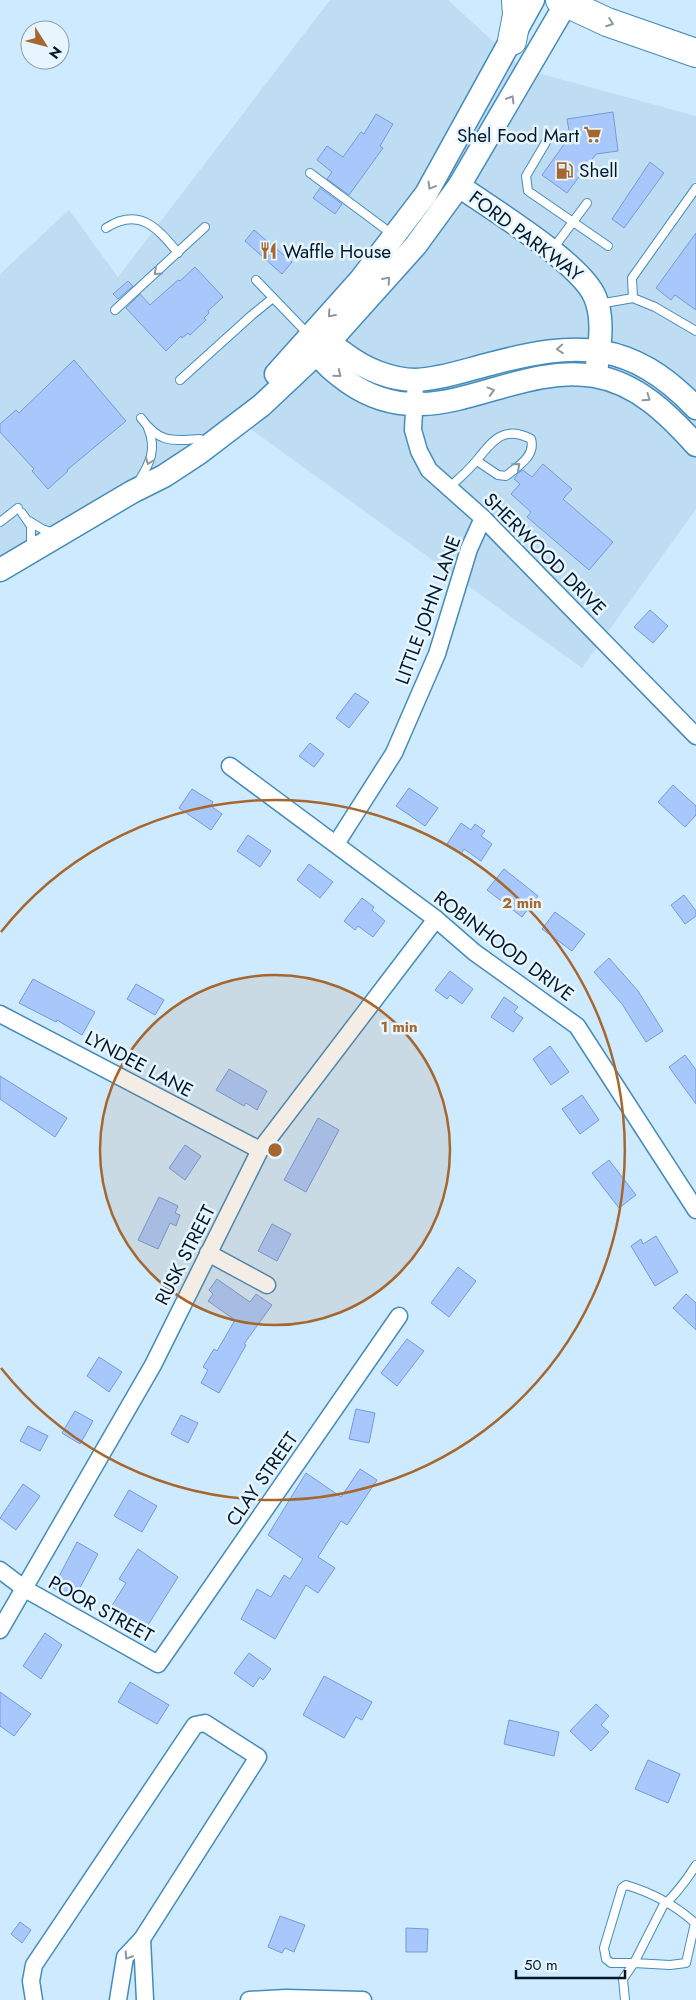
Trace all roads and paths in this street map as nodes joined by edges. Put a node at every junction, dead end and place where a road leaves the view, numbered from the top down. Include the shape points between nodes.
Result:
1 (516, 0) edge
2 (533, 0) edge
3 (564, 1) edge
4 (512, 41) junction
5 (696, 53) edge
6 (549, 137) dead end
7 (310, 173) dead end
8 (459, 186) junction
9 (696, 188) edge
10 (587, 203) dead end
11 (572, 222) junction
12 (206, 227) dead end
13 (106, 228) dead end
14 (395, 236) junction
15 (608, 246) dead end
16 (551, 251) junction
17 (178, 253) junction
18 (256, 280) dead end
19 (273, 298) junction
20 (633, 298) junction
21 (597, 304) junction
22 (115, 310) dead end
23 (354, 316) junction
24 (696, 331) edge
25 (319, 344) junction
26 (599, 351) junction
27 (370, 368) junction
28 (595, 376) junction
29 (180, 380) dead end
30 (415, 380) junction
31 (414, 405) junction
32 (696, 408) edge
33 (141, 418) dead end
34 (148, 428) junction
35 (200, 439) junction
36 (696, 445) edge
37 (477, 461) junction
38 (449, 488) junction
39 (132, 492) junction
40 (483, 518) junction
41 (29, 521) junction
42 (0, 522) edge
43 (60, 534) junction
44 (29, 552) junction
45 (0, 570) edge
46 (696, 736) edge
47 (230, 766) dead end
48 (336, 844) junction
49 (436, 918) junction
50 (0, 1014) edge
51 (260, 1150) junction
52 (696, 1210) edge
53 (208, 1253) junction
54 (267, 1284) dead end
55 (399, 1316) dead end
56 (0, 1570) edge
57 (25, 1589) junction
58 (0, 1630) edge
59 (158, 1664) joint
60 (696, 1865) edge
61 (668, 1902) junction
62 (695, 1923) edge
63 (142, 1939) junction
64 (634, 1962) junction
65 (34, 2000) edge
66 (118, 2000) edge
67 (145, 2000) edge
68 (249, 2000) edge
69 (363, 2000) edge
70 (625, 2000) edge

1 - 4 highway
2 - 4 main road
3 -> 5 highway via 607,22
8 -> 3 main road
4 -> 14 main road via 440,171
6 - 11 lane via 526,176 528,191
7 - 14 lane
8 - 16 main road, FORD PARKWAY
23 -> 8 main road via 416,245
9 - 20 lane via 632,278
10 - 11 lane
11 - 15 lane
11 - 16 lane
12 - 17 lane
13 - 17 lane via 121,220 142,220 159,231
14 -> 25 main road
16 - 21 main road, FORD PARKWAY via 578,272 590,286
17 -> 22 lane
18 - 19 lane
19 - 25 lane
19 - 29 lane
20 - 21 lane
20 - 24 lane
21 - 26 main road, FORD PARKWAY
23 - 25 main road
23 - 27 main road via 352,344
25 - 27 main road
25 -> 31 main road via 342,378 371,396
25 - 35 main road
25 - 39 main road via 230,432 164,476
26 - 28 main road, FORD PARKWAY
26 -> 30 main road via 550,350
26 - 32 main road via 644,367 665,380
27 - 30 main road
31 -> 28 main road via 452,401 552,376
28 -> 36 main road via 614,380 650,400
30 - 31 street, SHERWOOD DRIVE
31 - 38 street, SHERWOOD DRIVE via 413,430 419,451 429,470
33 - 34 lane
34 - 35 lane via 164,439
34 -> 39 lane via 153,451
35 - 39 main road
37 -> 37 lane via 498,475 506,476 530,455 531,439 521,434 502,434
37 - 38 lane
38 - 40 street, SHERWOOD DRIVE
39 - 43 main road
40 - 46 street, SHERWOOD DRIVE
40 - 48 street, LITTLE JOHN LANE via 437,654 394,753
41 - 42 lane via 20,510
41 - 43 lane
41 - 44 lane via 33,538
43 - 44 main road
44 - 45 main road
47 - 48 street, ROBINHOOD DRIVE
48 - 49 street, ROBINHOOD DRIVE
49 - 51 street, RUSK STREET
49 - 52 street, ROBINHOOD DRIVE via 474,952 577,1026
50 - 51 street, LYNDEE LANE
51 - 53 street, RUSK STREET
53 - 54 street
53 - 57 street, RUSK STREET via 152,1365
55 - 59 street, CLAY STREET
56 - 57 street, POOR STREET
57 - 58 street, RUSK STREET
57 - 59 street, POOR STREET
60 - 61 lane
61 - 62 lane
61 - 64 lane via 648,1932
61 - 64 lane via 653,1893 626,1885 622,1888 604,1948 606,1959 611,1963
62 - 64 lane via 686,1962 670,1965
63 - 65 street via 258,1757 205,1724 195,1725 34,1965 31,1982
63 -> 66 street via 124,1958
63 - 67 street
64 - 70 lane via 623,1979
68 - 69 street

